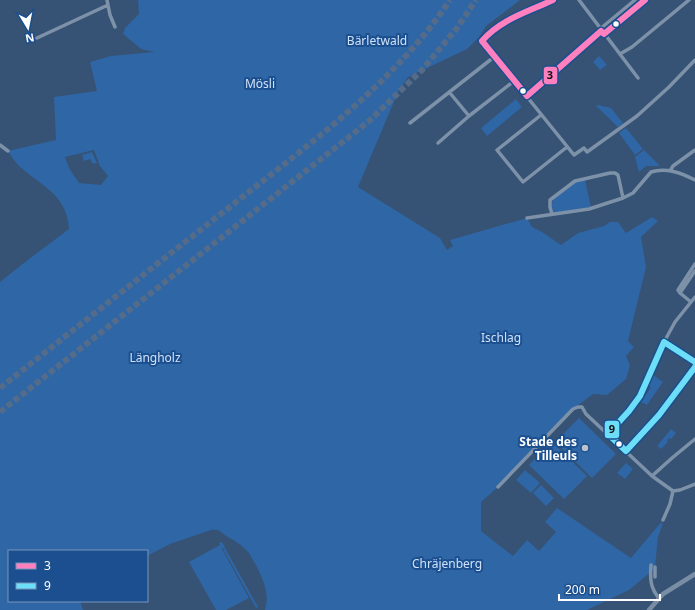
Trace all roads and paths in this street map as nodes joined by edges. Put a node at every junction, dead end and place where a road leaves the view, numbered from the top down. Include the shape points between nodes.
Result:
1 (553, 0) edge
2 (579, 0) edge
3 (635, 0) edge
4 (645, 0) edge
5 (689, 0) edge
6 (108, 2) edge
7 (115, 27) dead end
8 (602, 31) junction
9 (37, 38) dead end
10 (620, 54) junction
11 (494, 57) junction
12 (695, 60) edge
13 (638, 78) dead end
14 (514, 81) junction
15 (450, 92) junction
16 (526, 96) junction
17 (541, 114) junction
18 (469, 116) junction
19 (410, 123) dead end
20 (438, 143) dead end
21 (0, 144) edge
22 (567, 147) junction
23 (695, 150) edge
24 (8, 151) dead end
25 (670, 171) junction
26 (695, 180) edge
27 (623, 198) junction
28 (552, 214) junction
29 (527, 218) dead end
30 (695, 264) edge
31 (695, 271) edge
32 (680, 293) junction
33 (695, 298) edge
34 (691, 302) junction
35 (664, 342) junction
36 (695, 356) edge
37 (694, 361) edge
38 (695, 367) edge
39 (608, 434) junction
40 (695, 440) edge
41 (626, 451) junction
42 (652, 476) junction
43 (695, 484) edge
44 (498, 487) dead end
45 (673, 491) junction
46 (663, 520) dead end
47 (651, 565) dead end
48 (655, 567) dead end
49 (695, 574) edge
50 (654, 577) dead end
51 (659, 598) junction
52 (649, 610) edge

1 - 11 street via 498,27 485,37 482,41
2 - 8 street
3 - 8 street
4 - 8 street
5 - 10 street via 632,48
6 - 7 street
6 - 9 street
8 - 10 street
8 - 16 street
10 - 13 street
11 - 14 street
11 - 15 street
12 - 22 street via 631,121 587,152 584,148 574,155
14 - 16 street
14 - 18 street
15 - 18 street
15 - 19 street
16 - 17 street
17 - 22 street
17 - 22 street via 497,150 522,182
18 - 20 street
21 - 24 street
23 - 25 street
25 - 26 street
25 - 27 street via 651,172 633,193
27 - 28 street via 589,208
27 - 28 street via 618,175 610,173 575,181 569,185 550,200
28 - 29 street
30 - 32 street via 678,290
31 - 32 street
32 - 34 street
33 - 34 street
34 - 35 street via 675,322
35 - 37 street
35 - 39 street via 640,396
36 - 37 street
38 - 41 street via 659,415
39 - 41 street
39 - 44 street via 582,407 573,409
40 - 42 street
41 - 42 street
42 - 45 street
43 - 45 street
45 - 46 street
47 - 51 street via 651,584
48 - 50 street
49 - 51 main road
51 - 52 main road

